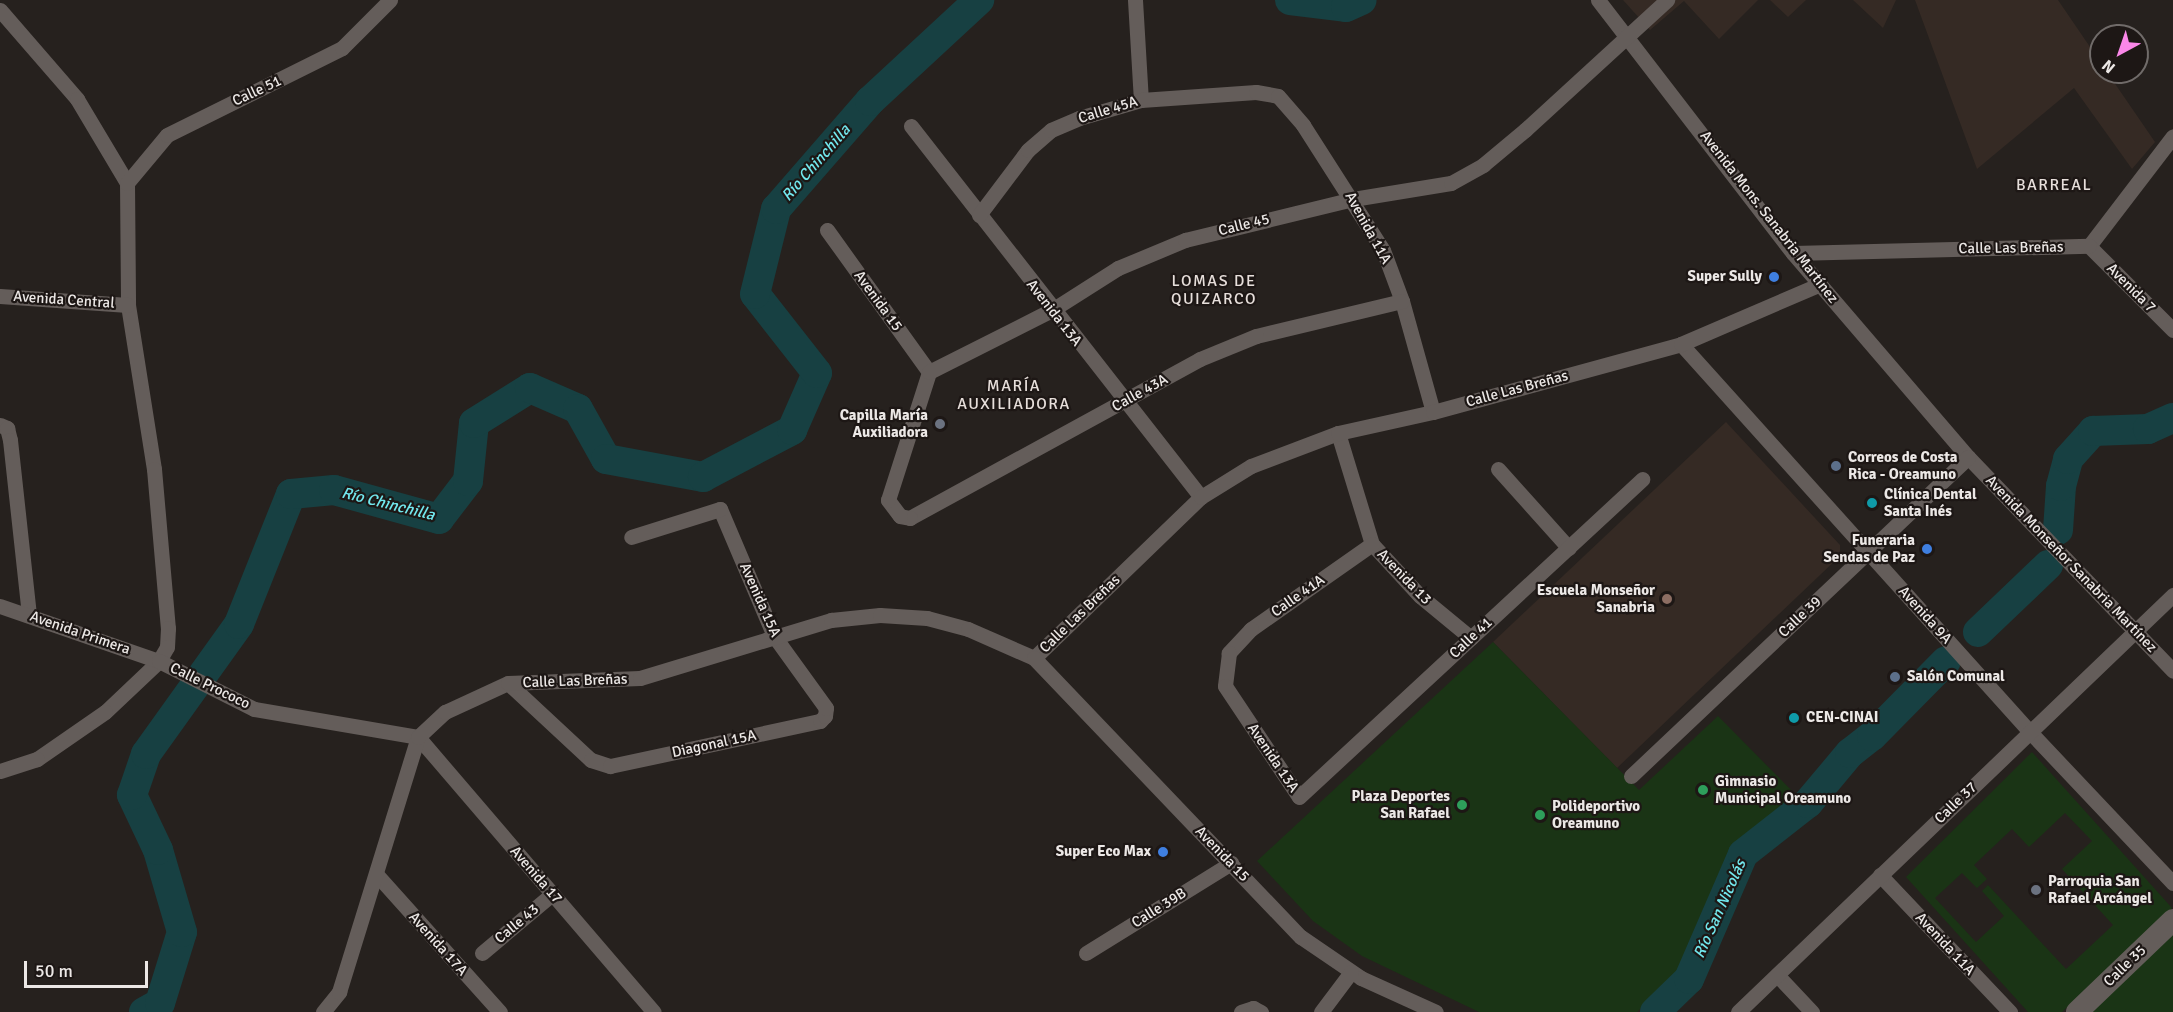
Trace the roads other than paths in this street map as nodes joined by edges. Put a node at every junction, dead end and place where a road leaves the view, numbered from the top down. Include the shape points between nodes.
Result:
1 (390, 0) edge
2 (1136, 0) edge
3 (1598, 0) edge
4 (1667, 0) edge
5 (1, 12) edge
6 (1630, 36) junction
7 (1278, 96) joint
8 (1141, 100) junction
9 (911, 126) dead end
10 (2173, 136) edge
11 (127, 183) junction
12 (1353, 200) junction
13 (979, 215) junction
14 (827, 230) dead end
15 (2089, 246) junction
16 (1793, 253) junction
17 (1820, 284) junction
18 (0, 296) edge
19 (1402, 301) junction
20 (128, 305) junction
21 (1052, 310) junction
22 (2173, 330) edge
23 (1681, 344) junction
24 (929, 372) junction
25 (1124, 403) junction
26 (1433, 412) junction
27 (0, 425) edge
28 (1338, 433) junction
29 (1968, 456) junction
30 (1498, 469) dead end
31 (1643, 479) dead end
32 (1201, 497) junction
33 (631, 537) dead end
34 (1372, 544) junction
35 (1569, 548) junction
36 (1868, 553) junction
37 (2173, 595) edge
38 (0, 606) edge
39 (29, 615) junction
40 (2135, 631) junction
41 (774, 636) junction
42 (1471, 638) junction
43 (1229, 653) joint
44 (1034, 658) junction
45 (159, 661) junction
46 (2173, 671) edge
47 (508, 683) junction
48 (825, 716) joint
49 (2030, 732) junction
50 (418, 737) junction
51 (0, 771) edge
52 (1631, 776) dead end
53 (1299, 797) joint
54 (1231, 863) junction
55 (377, 875) junction
56 (1880, 875) junction
57 (2173, 883) edge
58 (552, 894) junction
59 (2173, 920) edge
60 (482, 953) dead end
61 (1086, 953) dead end
62 (1351, 972) junction
63 (1777, 975) junction
64 (648, 1010) edge
65 (323, 1012) edge
66 (500, 1012) edge
67 (1241, 1012) edge
68 (1261, 1012) edge
69 (1321, 1012) edge
70 (1436, 1012) edge
71 (1738, 1012) edge
72 (1812, 1012) edge
73 (2010, 1012) edge
74 (2077, 1012) edge

1 - 11 street, Calle 51 via 342,48 167,135
2 - 8 street
3 - 6 street, Avenida Mons. Sanabria Martínez
4 - 6 street, Calle 45
5 - 11 street via 77,99
6 - 12 street, Calle 45 via 1483,165 1451,183
6 - 16 street, Avenida Mons. Sanabria Martínez
7 - 8 street, Calle 45A via 1256,92
7 - 12 street, Avenida 11A via 1303,125
8 - 13 street, Calle 45A via 1051,130 1028,150
9 - 13 street, Avenida 13A
10 - 15 street
11 - 20 street
12 - 19 street, Avenida 11A via 1383,250
12 - 21 street, Calle 45 via 1185,240 1118,268
13 - 21 street, Avenida 13A
14 - 24 street, Avenida 15
15 - 16 street, Calle Las Breñas
15 - 22 street, Avenida 7
16 - 17 street, Avenida Mons. Sanabria Martínez
17 - 23 street, Calle Las Breñas
17 - 29 street, Avenida Mons. Sanabria Martínez
18 - 20 street, Avenida Central
19 - 25 street, Calle 43A via 1256,336 1200,359
19 - 26 street, Avenida 11A
20 - 45 street via 154,469 168,628 167,647
21 - 24 street, Calle 45
21 - 25 street, Avenida 13A
23 - 26 street, Calle Las Breñas
23 - 36 street, Avenida 9A
24 - 25 street, Calle 43A via 888,500 893,510 910,518
25 - 32 street, Avenida 13A
26 - 28 street, Calle Las Breñas
27 - 39 street via 7,428 10,440
28 - 32 street, Calle Las Breñas via 1251,466
28 - 34 street, Avenida 13
29 - 36 street, Calle 39
29 - 40 street, Avenida Monseñor Sanabria Martínez
30 - 35 street
31 - 35 street, Calle 41
32 - 44 street, Calle Las Breñas
33 - 41 street, Avenida 15A via 720,509
34 - 42 street, Avenida 13 via 1420,596
34 - 43 street, Calle 41A via 1251,629
35 - 42 street, Calle 41
36 - 49 street, Avenida 9A
36 - 52 street, Calle 39
37 - 40 street, Calle 37
38 - 39 street, Avenida Primera
39 - 45 street, Avenida Primera
40 - 46 street, Avenida Monseñor Sanabria Martínez
40 - 49 street, Calle 37
41 - 44 street, Calle Las Breñas via 831,620 880,615 927,618 968,629
41 - 47 street, Calle Las Breñas via 625,681
41 - 48 street, Avenida 15A via 826,708
42 - 53 street, Calle 41
43 - 53 street, Avenida 13A via 1225,686
44 - 54 street, Avenida 15
45 - 50 street, Calle Prococo via 255,709
45 - 51 street, Calle Prococo via 105,712 37,759
47 - 48 street, Diagonal 15A via 601,764 610,766 820,721
47 - 50 street, Calle Las Breñas via 445,712
49 - 56 street, Calle 37
49 - 57 street, Avenida 9A
50 - 55 street
50 - 58 street, Avenida 17
54 - 61 street, Calle 39B
54 - 62 street, Avenida 15 via 1301,937
55 - 65 street via 339,992
55 - 66 street, Avenida 17A
56 - 63 street, Calle 37
56 - 73 street, Avenida 11A
58 - 60 street, Calle 43
58 - 64 street, Avenida 17
59 - 74 main road, Calle 35
62 - 69 street
62 - 70 street, Avenida 15
63 - 71 street, Calle 37
63 - 72 street
67 - 68 street via 1253,1008

